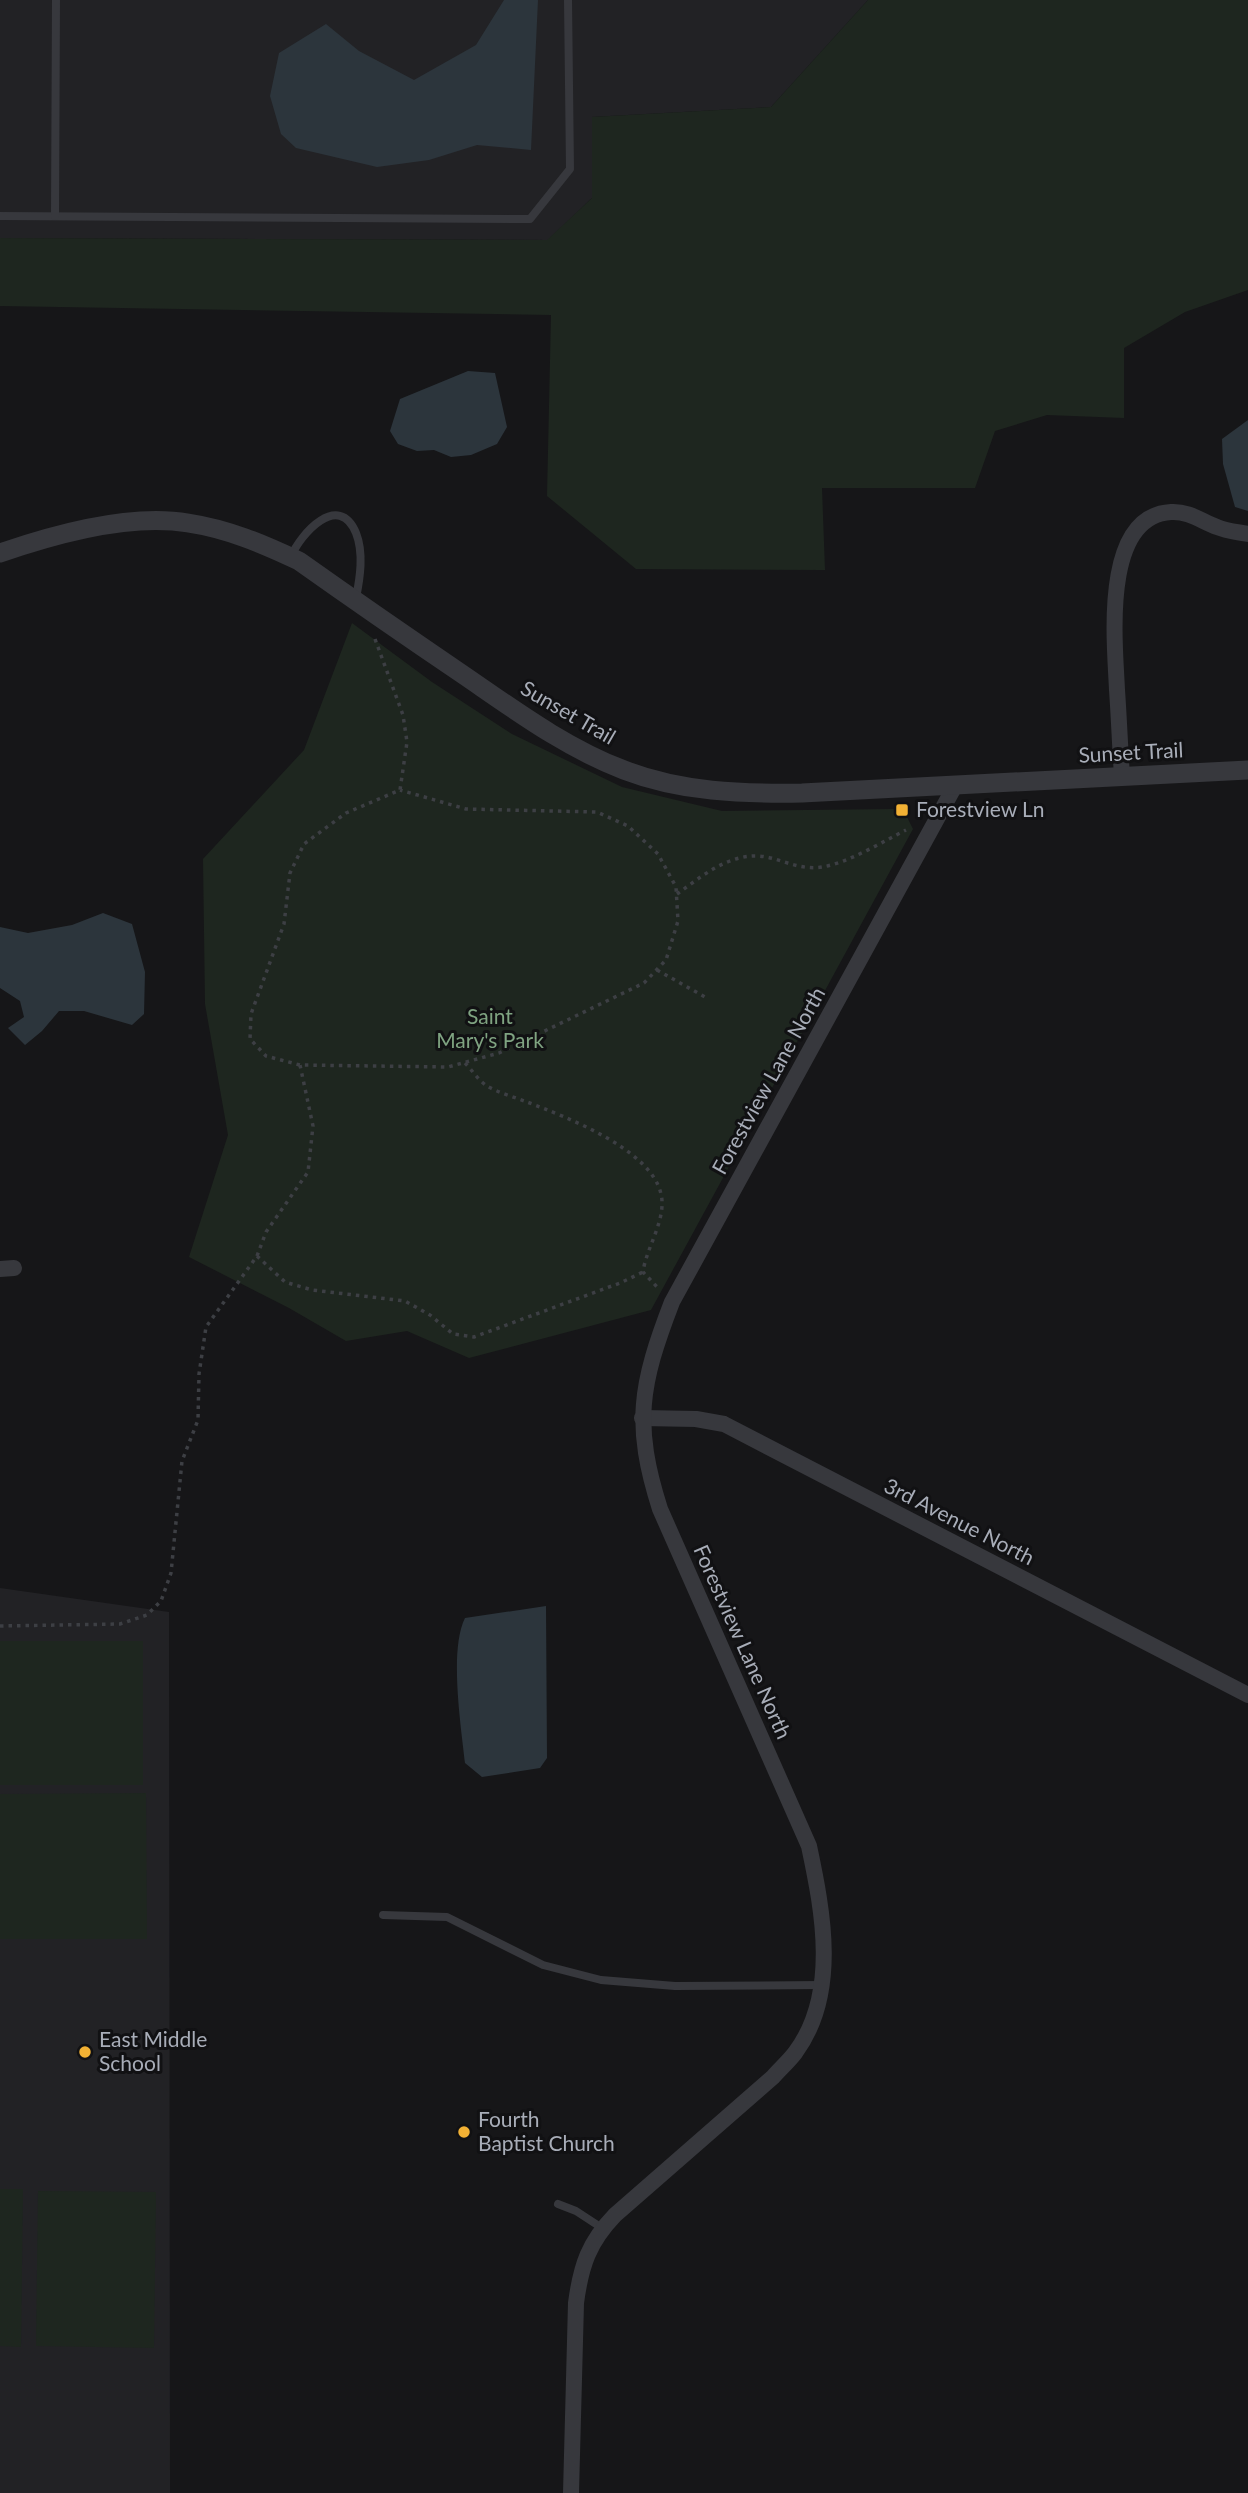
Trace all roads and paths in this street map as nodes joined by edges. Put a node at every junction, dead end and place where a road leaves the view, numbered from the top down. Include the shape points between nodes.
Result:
1 (56, 0) edge
2 (568, 0) edge
3 (0, 216) edge
4 (55, 216) junction
5 (1248, 534) edge
6 (0, 553) edge
7 (291, 557) junction
8 (355, 601) junction
9 (374, 633) dead end
10 (1248, 770) edge
11 (1122, 776) junction
12 (956, 784) junction
13 (400, 790) junction
14 (906, 830) dead end
15 (677, 894) junction
16 (657, 970) junction
17 (705, 997) dead end
18 (465, 1063) junction
19 (300, 1065) junction
20 (257, 1256) junction
21 (643, 1272) junction
22 (672, 1303) junction
23 (642, 1418) junction
24 (0, 1626) edge
25 (1248, 1695) edge
26 (383, 1915) dead end
27 (822, 1985) junction
28 (558, 2204) dead end
29 (602, 2228) junction
30 (571, 2493) edge

1 - 4 lane
2 - 4 lane via 570,169 530,219
3 - 4 lane
5 - 11 street via 1214,526 1189,513 1170,512 1137,528 1127,544 1114,624
6 - 7 street, Sunset Trail via 44,538 160,520 225,531
7 - 8 street, Sunset Trail
7 - 8 lane via 318,521 335,516 349,522 358,536 361,569
8 - 12 street, Sunset Trail via 573,747 626,771 684,787 744,794
9 - 13 path via 403,715 407,742
10 - 11 street, Sunset Trail
11 - 12 street, Sunset Trail
12 - 22 street, Forestview Lane North
13 - 15 path via 466,809 597,812 628,826 658,854
13 - 19 path via 346,813 304,844 290,873 284,924 251,1014 250,1040 266,1056
14 - 15 path via 821,867 793,866 759,856 727,860
15 - 16 path via 678,921 666,960
16 - 17 path
16 - 18 path via 643,983 608,1001 499,1053
18 - 19 path via 448,1067
18 - 21 path via 485,1085 573,1121 627,1150 652,1174 662,1195 658,1229
19 - 20 path via 313,1126 308,1172 266,1232
20 - 21 path via 285,1282 312,1290 405,1301 453,1334 474,1337
20 - 24 path via 206,1327 198,1420 182,1461 171,1573 161,1601 147,1615 120,1624
21 - 22 path
22 - 23 street, Forestview Lane North via 653,1351
23 - 25 street, 3rd Avenue North via 724,1424
23 - 27 street, Forestview Lane North via 648,1470 660,1509 809,1846 819,1895
26 - 27 lane via 447,1917 543,1965 601,1980 675,1986
27 - 29 street, Forestview Lane North via 810,2025 795,2053
28 - 29 lane
29 - 30 street, Forestview Lane North via 586,2254 576,2303

